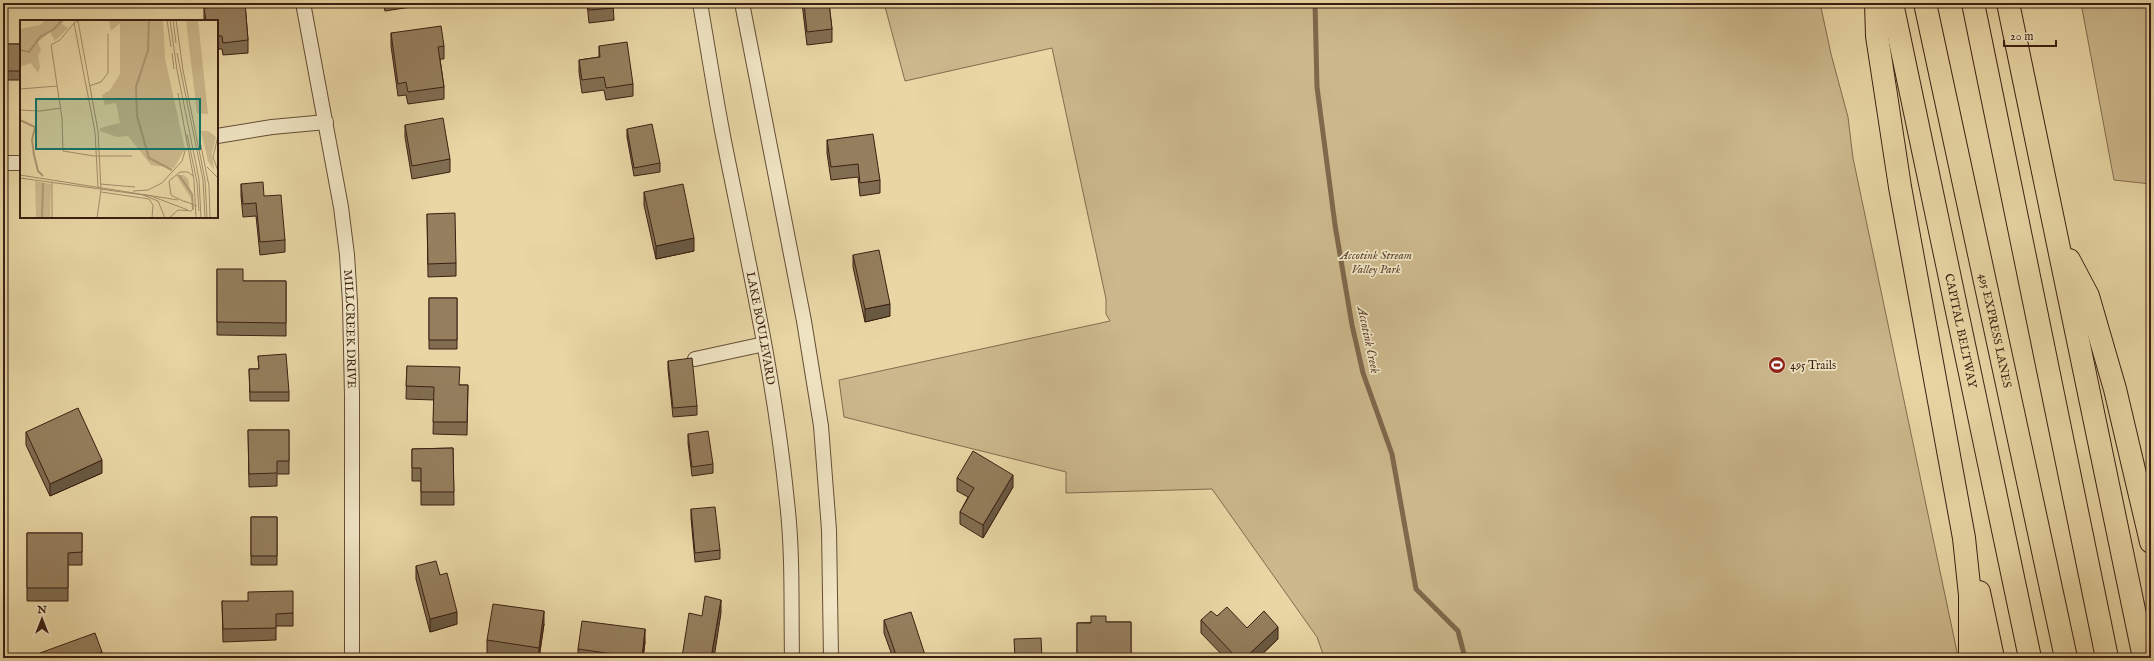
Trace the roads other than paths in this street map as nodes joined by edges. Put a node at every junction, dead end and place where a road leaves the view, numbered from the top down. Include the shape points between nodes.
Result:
1 (303, 3) edge
2 (700, 3) edge
3 (742, 3) edge
4 (1876, 3) edge
5 (1892, 3) edge
6 (1925, 3) edge
7 (1973, 3) edge
8 (2008, 3) edge
9 (326, 122) junction
10 (218, 136) edge
11 (3, 163) edge
12 (20, 163) edge
13 (2058, 241) junction
14 (764, 344) junction
15 (695, 359) dead end
16 (1952, 470) junction
17 (2151, 542) edge
18 (352, 658) edge
19 (792, 658) edge
20 (831, 658) edge
21 (1970, 658) edge
22 (1993, 658) edge
23 (2030, 658) edge
24 (2066, 658) edge
25 (2108, 658) edge
26 (2144, 658) edge

1 - 9 street, MILLCREEK DRIVE
2 - 14 street, LAKE BOULEVARD
3 - 20 street via 804,321 821,426 829,530
4 - 16 highway via 1877,36 1900,187
5 - 23 highway, CAPITAL BELTWAY
6 - 24 highway, 495 EXPRESS LANES
7 - 25 highway
8 - 13 highway
9 - 10 street
9 - 18 street, MILLCREEK DRIVE via 341,207 350,303
11 - 12 street
13 - 17 highway via 2088,296 2115,388
13 - 26 highway
14 - 15 street
14 - 19 street, LAKE BOULEVARD via 779,429 787,503 791,558
16 - 21 highway via 1964,538 1970,595
16 - 22 highway

